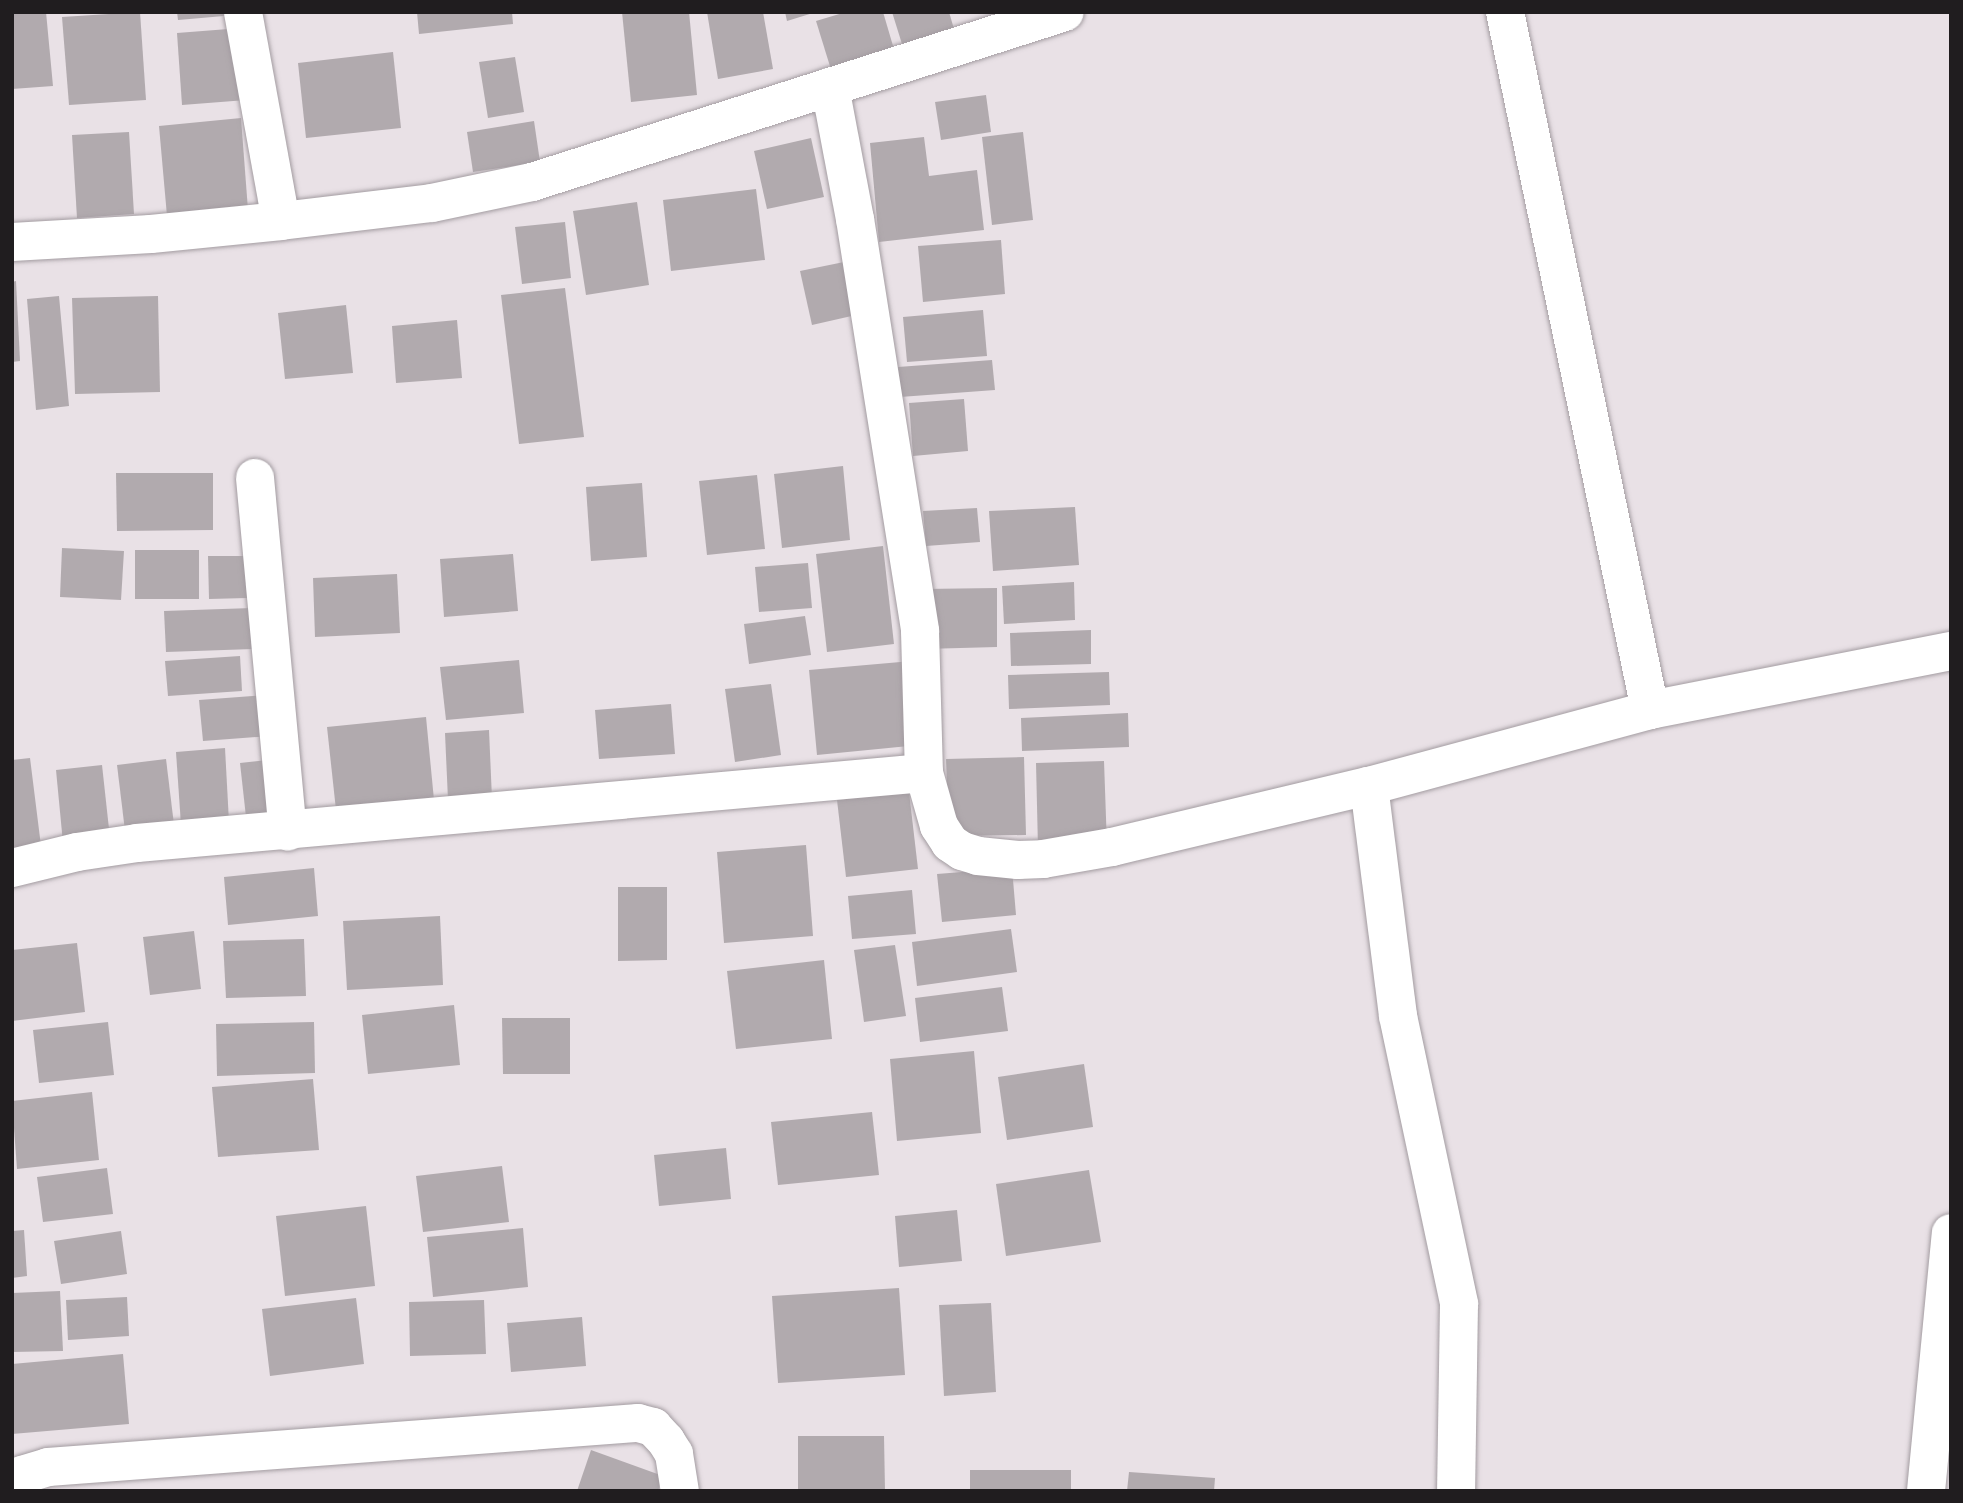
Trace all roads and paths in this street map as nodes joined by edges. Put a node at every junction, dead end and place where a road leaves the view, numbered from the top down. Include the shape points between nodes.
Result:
1 (243, 12) edge
2 (1065, 12) edge
3 (1505, 12) edge
4 (964, 28) edge
5 (830, 88) junction
6 (281, 221) junction
7 (12, 242) edge
8 (255, 478) dead end
9 (1951, 651) edge
10 (1650, 710) junction
11 (924, 773) junction
12 (1369, 786) junction
13 (288, 831) junction
14 (12, 868) edge
15 (1951, 1233) edge
16 (12, 1488) edge
17 (680, 1491) edge
18 (1456, 1491) edge
19 (1926, 1491) edge

1 - 6 street
2 - 4 street
3 - 10 street
4 - 5 street
5 - 6 street via 532,182 432,203
5 - 11 street via 920,631
6 - 7 street
8 - 13 street
9 - 10 street
10 - 12 street
11 - 12 street via 939,826 950,843 978,856 1018,860 1112,847
11 - 13 street
12 - 18 street via 1398,1016 1459,1304
13 - 14 street via 137,843
15 - 19 street
16 - 17 street via 16,1478 48,1468 638,1423 653,1427 666,1441 674,1454

